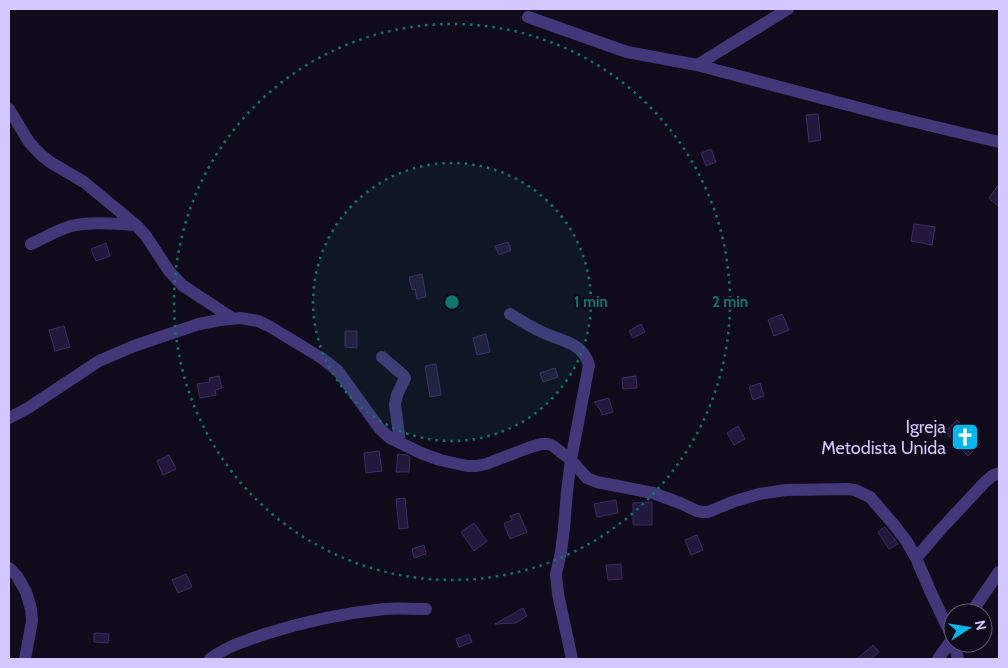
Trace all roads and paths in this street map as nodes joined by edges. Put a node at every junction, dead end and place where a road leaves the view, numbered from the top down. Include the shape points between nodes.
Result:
1 (788, 9) edge
2 (528, 17) dead end
3 (697, 65) junction
4 (9, 109) edge
5 (13, 123) edge
6 (999, 142) edge
7 (136, 225) junction
8 (31, 244) dead end
9 (510, 314) dead end
10 (232, 318) junction
11 (382, 357) dead end
12 (9, 418) edge
13 (400, 443) junction
14 (570, 460) junction
15 (999, 473) edge
16 (916, 558) junction
17 (9, 568) edge
18 (999, 572) edge
19 (977, 603) edge
20 (426, 608) dead end
21 (943, 617) edge
22 (25, 659) edge
23 (210, 659) edge
24 (572, 659) edge

1 - 3 street
2 - 3 street via 627,52
3 - 6 street
4 - 5 street
5 - 7 street via 41,155 84,182
7 - 8 street via 71,226
7 - 10 street via 182,285
9 - 14 street via 541,332 569,342 587,359
10 - 12 street via 199,324 99,361
10 - 13 street via 258,320 323,359 338,371 380,429
11 - 13 street via 405,378 395,404
13 - 14 street via 440,460 467,466 486,464 541,444 553,446
14 - 16 street via 587,478 597,482 653,493 703,512 786,490 855,490 870,497 881,509
14 - 24 street via 556,574
15 - 16 street via 985,482
16 - 21 street
17 - 22 street via 18,576 31,609
18 - 19 street
20 - 23 street via 385,609 296,624 239,642

